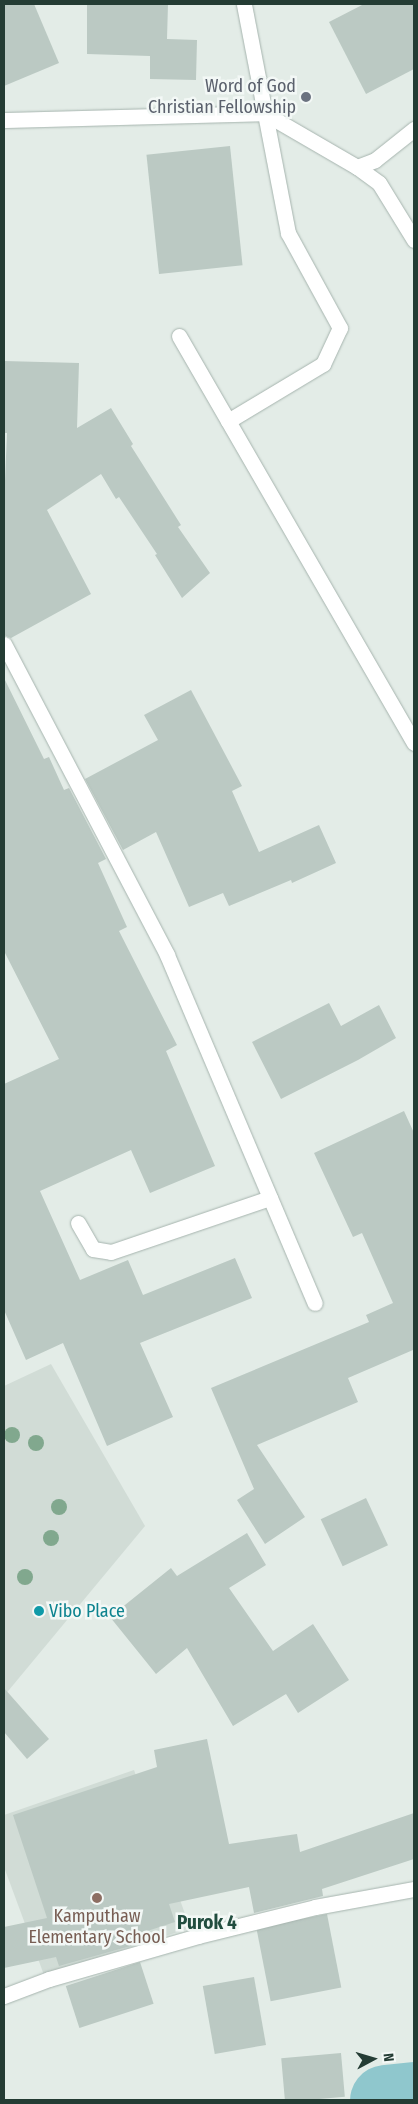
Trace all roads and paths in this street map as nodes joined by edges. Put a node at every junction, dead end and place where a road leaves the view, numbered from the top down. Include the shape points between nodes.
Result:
1 (244, 4) edge
2 (264, 113) junction
3 (4, 120) edge
4 (414, 129) edge
5 (357, 167) junction
6 (414, 240) edge
7 (179, 336) dead end
8 (228, 420) junction
9 (4, 644) edge
10 (414, 743) edge
11 (270, 1198) junction
12 (78, 1223) dead end
13 (315, 1303) dead end
14 (414, 1889) edge
15 (4, 1996) edge

1 - 2 street
2 - 3 street
2 - 5 street
2 - 8 street via 288,233 340,328 323,364
4 - 5 street via 375,160
5 - 6 street via 379,183
7 - 8 street
8 - 10 street
9 - 11 street via 167,955
11 - 12 street via 111,1252 93,1249
11 - 13 street
14 - 15 street via 315,1907 198,1936 49,1979

